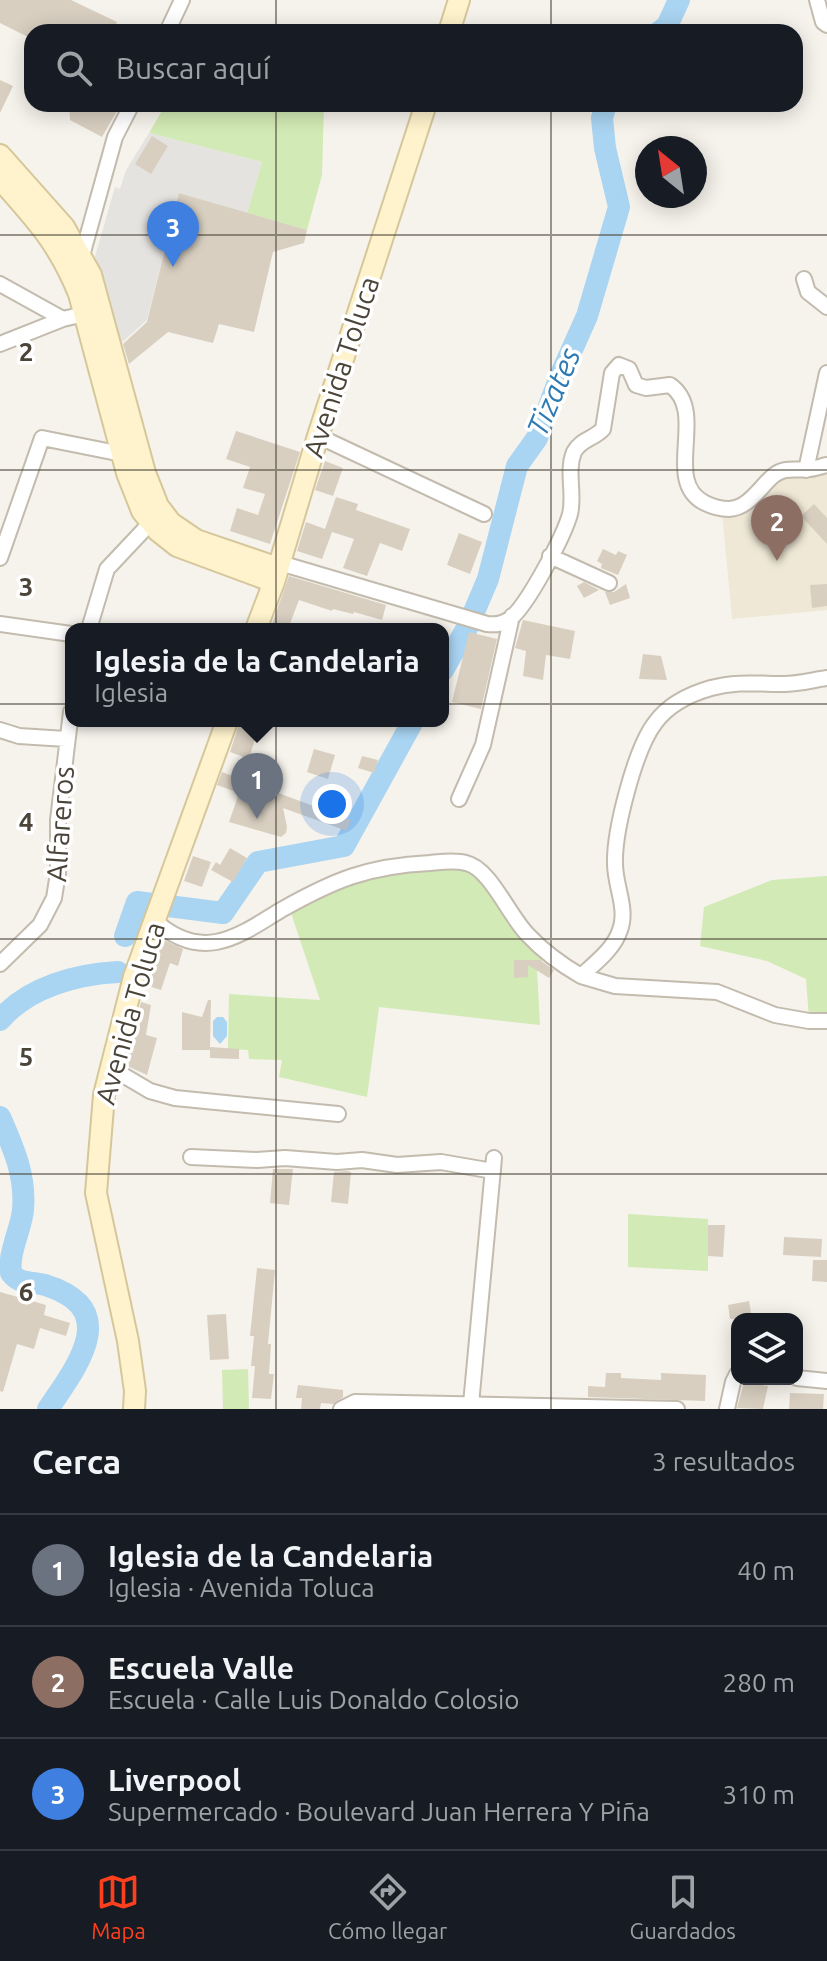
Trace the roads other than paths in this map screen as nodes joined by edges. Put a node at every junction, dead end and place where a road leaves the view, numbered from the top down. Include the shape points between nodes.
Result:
1 (182, 0) edge
2 (459, 0) edge
3 (817, 0) edge
4 (171, 24) edge
5 (452, 24) edge
6 (827, 25) edge
7 (128, 112) edge
8 (423, 112) edge
9 (0, 155) edge
10 (0, 179) edge
11 (82, 258) junction
12 (804, 279) dead end
13 (74, 283) junction
14 (0, 284) edge
15 (827, 307) edge
16 (84, 314) junction
17 (63, 319) junction
18 (0, 344) edge
19 (827, 373) edge
20 (318, 436) junction
21 (122, 454) junction
22 (827, 465) edge
23 (806, 470) junction
24 (484, 514) dead end
25 (156, 517) junction
26 (550, 556) junction
27 (0, 558) edge
28 (277, 571) junction
29 (609, 583) dead end
30 (512, 616) junction
31 (91, 623) edge
32 (258, 623) edge
33 (0, 624) edge
34 (65, 633) edge
35 (827, 678) edge
36 (68, 727) edge
37 (225, 727) edge
38 (0, 730) edge
39 (66, 739) junction
40 (459, 799) dead end
41 (159, 910) junction
42 (0, 964) edge
43 (581, 976) junction
44 (827, 1021) edge
45 (111, 1068) junction
46 (338, 1114) dead end
47 (191, 1157) dead end
48 (803, 1379) edge
49 (827, 1381) edge
50 (732, 1385) edge
51 (471, 1404) junction
52 (134, 1409) edge
53 (341, 1409) edge
54 (677, 1409) edge
55 (727, 1409) edge

1 - 4 street
2 - 5 main road
3 - 6 street
7 - 11 street via 115,137
8 - 20 main road, Avenida Toluca
9 - 11 main road via 64,227
10 - 13 main road via 49,233
11 - 13 street
11 - 25 main road via 97,292
12 - 15 street via 808,292
13 - 16 main road
14 - 17 street
16 - 17 street
16 - 21 main road
17 - 18 street
19 - 23 street
20 - 24 street
20 - 28 main road, Avenida Toluca
21 - 25 main road via 136,499
21 - 27 street via 42,438
22 - 23 street
23 - 26 street via 779,472 736,508 702,501 687,482 681,396 670,385 641,387 628,367 619,365 612,373 603,429 573,454 569,517
25 - 28 main road via 167,539 188,552
25 - 31 street via 107,569
26 - 29 street
26 - 30 street
28 - 30 street via 482,622 498,624
28 - 32 main road, Avenida Toluca
30 - 40 street via 483,745
33 - 34 street
35 - 43 street via 710,688 675,703 656,721 616,835 622,927 610,948
36 - 39 street, Alfareros
37 - 41 main road, Avenida Toluca
38 - 39 street
39 - 42 street, Alfareros via 54,898 40,925
41 - 43 street via 180,938 218,942 351,875 403,864 460,862 482,870 529,936
41 - 45 main road, Avenida Toluca via 134,977
43 - 44 street via 615,986 717,992 775,1015
45 - 46 street via 150,1091 175,1098
45 - 52 main road, Avenida Toluca via 100,1124 96,1193 128,1341
47 - 51 street via 494,1165
48 - 49 street
50 - 55 street
51 - 53 street via 355,1402
51 - 54 street

